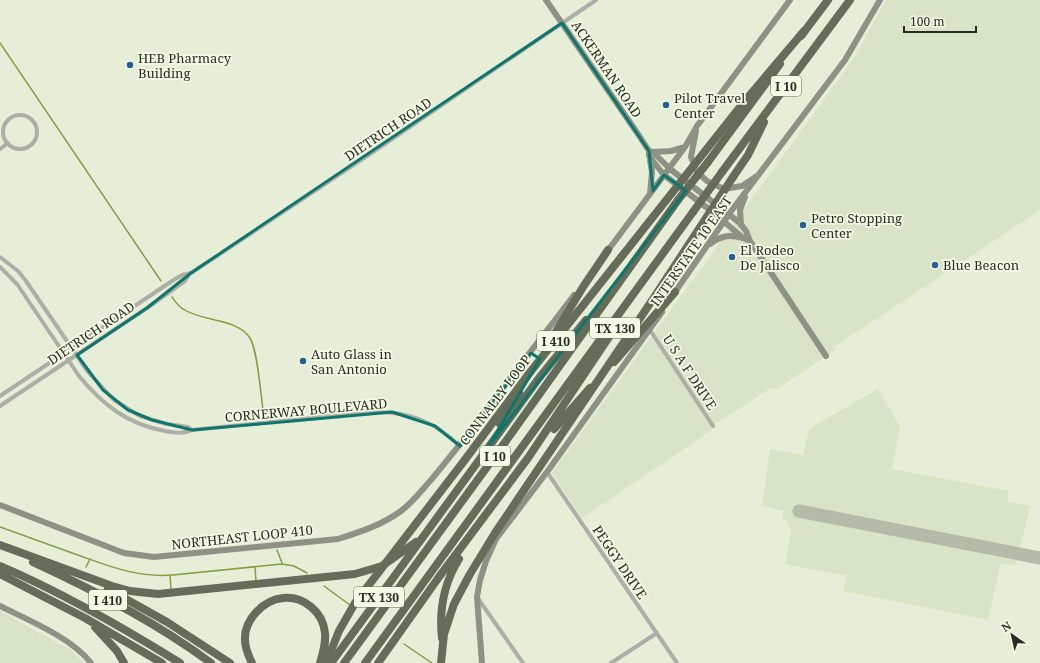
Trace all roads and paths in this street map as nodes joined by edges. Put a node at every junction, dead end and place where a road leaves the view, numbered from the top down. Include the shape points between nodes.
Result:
1 (546, 0) edge
2 (596, 0) edge
3 (790, 0) edge
4 (828, 0) edge
5 (850, 0) edge
6 (880, 0) edge
7 (562, 23) junction
8 (804, 31) junction
9 (775, 101) junction
10 (697, 126) junction
11 (8, 144) junction
12 (685, 147) junction
13 (0, 149) edge
14 (650, 153) junction
15 (670, 169) junction
16 (761, 173) junction
17 (664, 175) junction
18 (748, 190) junction
19 (649, 195) junction
20 (729, 214) junction
21 (724, 221) junction
22 (741, 224) junction
23 (743, 238) junction
24 (750, 241) junction
25 (708, 245) junction
26 (644, 248) junction
27 (608, 250) junction
28 (0, 258) edge
29 (655, 266) junction
30 (0, 267) edge
31 (190, 273) junction
32 (675, 292) junction
33 (650, 330) junction
34 (72, 347) junction
35 (64, 353) junction
36 (77, 355) junction
37 (826, 356) dead end
38 (69, 360) junction
39 (0, 396) edge
40 (0, 406) edge
41 (713, 426) dead end
42 (192, 430) junction
43 (460, 446) junction
44 (488, 448) junction
45 (528, 458) junction
46 (547, 472) junction
47 (0, 505) edge
48 (484, 517) junction
49 (428, 530) junction
50 (0, 546) edge
51 (0, 566) edge
52 (0, 574) edge
53 (80, 574) junction
54 (477, 597) junction
55 (0, 606) edge
56 (85, 618) junction
57 (657, 633) junction
58 (91, 663) edge
59 (124, 663) edge
60 (162, 663) edge
61 (180, 663) edge
62 (211, 663) edge
63 (230, 663) edge
64 (252, 663) edge
65 (320, 663) edge
66 (326, 663) edge
67 (331, 663) edge
68 (344, 663) edge
69 (366, 663) edge
70 (378, 663) edge
71 (441, 663) edge
72 (445, 663) edge
73 (482, 663) edge
74 (523, 663) edge
75 (611, 663) edge
76 (677, 663) edge

1 - 7 main road, ACKERMAN ROAD
2 - 7 street, DIETRICH ROAD
3 - 10 main road
4 - 8 highway, I 10
5 - 9 highway, I 10
6 - 16 main road, INTERSTATE 10 EAST via 846,60
7 - 14 main road, ACKERMAN ROAD
7 - 31 street, DIETRICH ROAD
8 - 26 highway, I 10, bridge
8 - 66 highway, CONNALLY LOOP / I 410, bridge via 744,102 531,371 356,603 339,631
9 - 29 highway, I 10, bridge
9 - 71 highway, bridge via 748,155 470,574 454,604 444,634
10 - 12 main road
10 - 16 main road via 691,157 697,172 708,181 724,190 742,186
11 - 11 street via 17,149 32,145 37,136 33,121 28,117 17,116 7,122 3,133
11 - 13 street
12 - 14 main road
12 - 15 main road
14 - 15 main road, ACKERMAN ROAD
14 - 17 main road, ACKERMAN ROAD
14 - 19 main road via 652,172
15 - 17 main road
15 - 20 main road, ACKERMAN ROAD
16 - 18 main road, INTERSTATE 10 EAST
17 - 19 main road
17 - 21 main road, ACKERMAN ROAD
18 - 20 main road, INTERSTATE 10 EAST
18 - 22 main road via 742,205
19 - 27 main road
20 - 21 main road, INTERSTATE 10 EAST
20 - 22 main road, ACKERMAN ROAD
21 - 23 main road, ACKERMAN ROAD
21 - 25 main road, INTERSTATE 10 EAST
22 - 24 main road, ACKERMAN ROAD
23 - 24 main road, ACKERMAN ROAD
23 - 25 main road via 728,235
24 - 37 main road, ACKERMAN ROAD
25 - 32 main road, INTERSTATE 10 EAST
26 - 44 highway, TX 130 via 539,378
26 - 68 highway, I 10
27 - 43 main road
27 - 44 highway via 502,419
28 - 34 street, CORNERWAY BOULEVARD via 18,271
29 - 45 highway, TX 130
29 - 69 highway, I 10
30 - 35 street, CORNERWAY BOULEVARD via 17,284
31 - 34 street, DIETRICH ROAD via 172,281
31 - 36 street, DIETRICH ROAD via 184,281 147,308
32 - 33 main road, INTERSTATE 10 EAST
32 - 45 highway
33 - 41 street, U S A F DRIVE
33 - 46 main road, INTERSTATE 10 EAST
34 - 35 street, DIETRICH ROAD
34 - 36 street, CORNERWAY BOULEVARD
35 - 38 street, CORNERWAY BOULEVARD
35 - 39 street, DIETRICH ROAD
36 - 38 street, DIETRICH ROAD
36 - 42 street, CORNERWAY BOULEVARD via 103,390 128,410 152,420
38 - 40 street, DIETRICH ROAD
38 - 42 street, CORNERWAY BOULEVARD via 94,393 124,417 156,429 187,433
42 - 43 street, CORNERWAY BOULEVARD via 392,412 408,415 435,426
43 - 47 main road, NORTHEAST LOOP 410 via 402,510 385,522 338,539 154,557 124,553
44 - 49 highway, TX 130
45 - 48 highway, TX 130
46 - 54 main road, INTERSTATE 10 EAST via 496,539 486,561
46 - 57 street, PEGGY DRIVE
48 - 70 highway
48 - 72 highway, TX 130 via 452,570 442,602 441,631
49 - 53 highway via 416,542 382,566 356,574 158,594 130,591
49 - 67 highway, TX 130
50 - 53 highway
50 - 62 highway, I 410 via 147,621
51 - 61 highway, I 410 via 109,620
52 - 56 highway
53 - 63 highway via 128,600
54 - 73 main road
54 - 74 street
55 - 58 main road via 73,645
56 - 59 highway via 117,651
56 - 60 highway
57 - 75 street
57 - 76 street, PEGGY DRIVE
64 - 65 highway via 245,639 250,620 264,605 282,598 300,600 313,608 319,616 325,634 325,647

